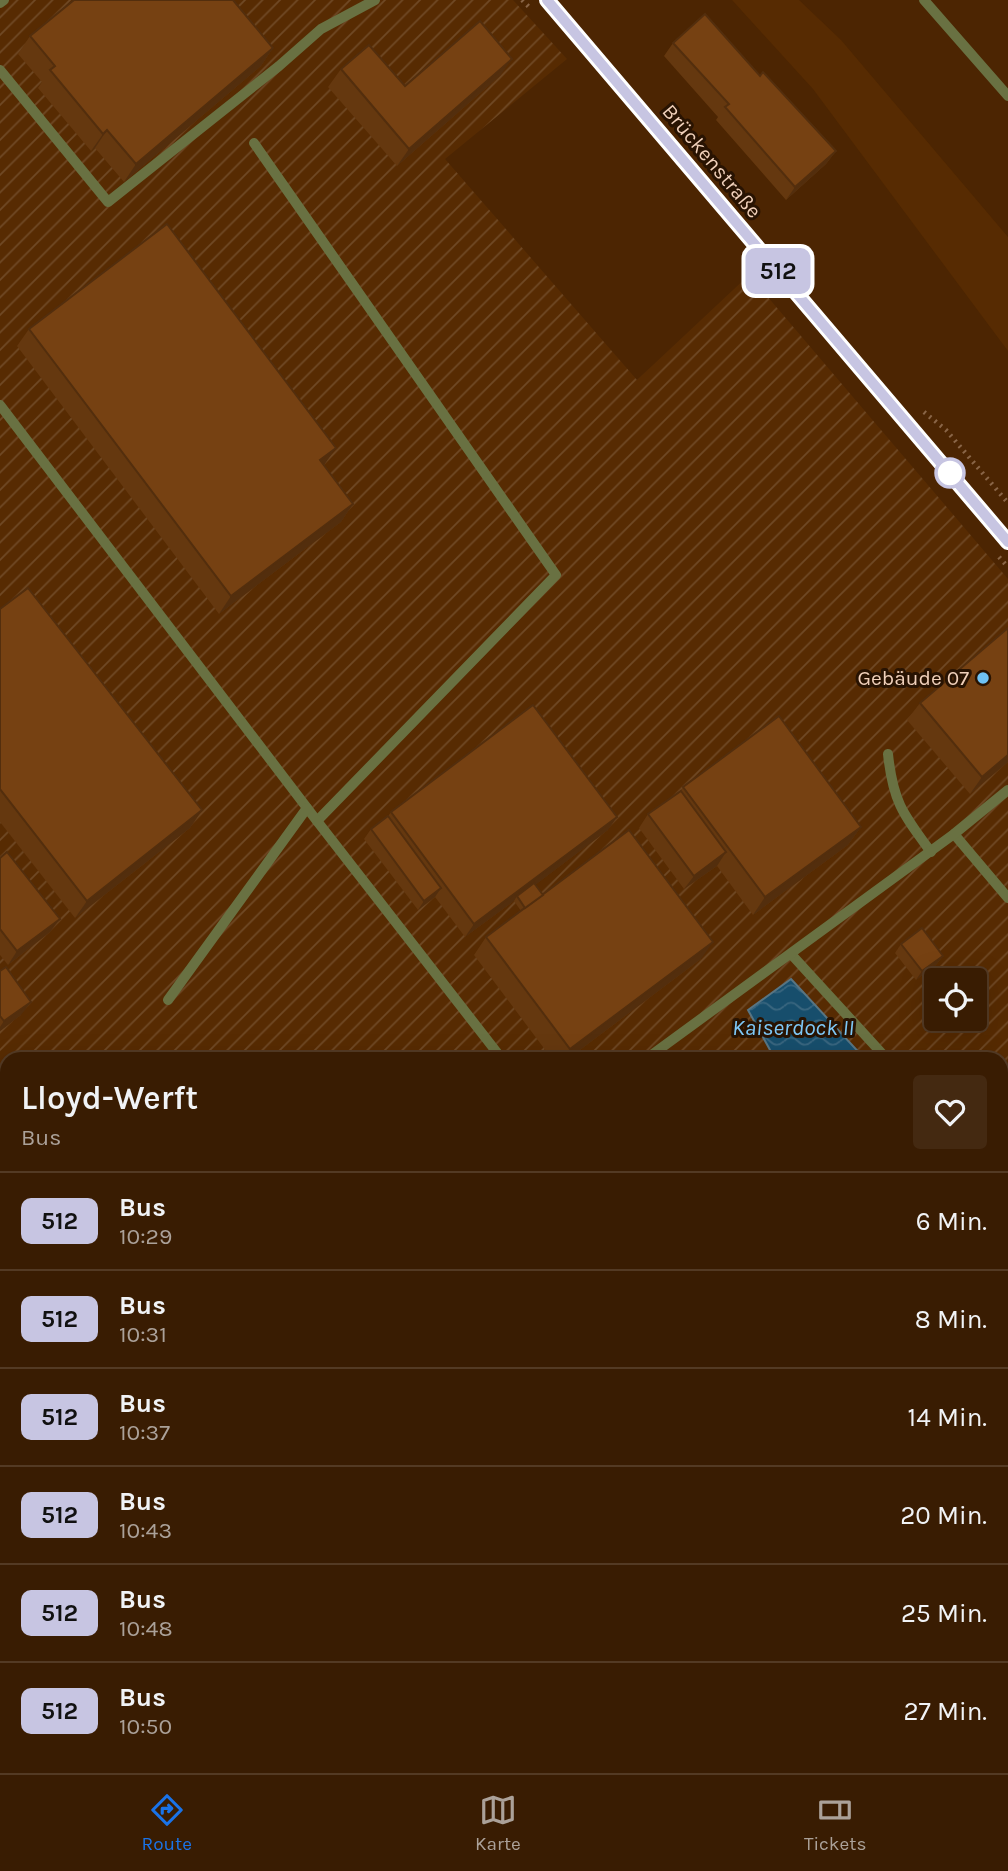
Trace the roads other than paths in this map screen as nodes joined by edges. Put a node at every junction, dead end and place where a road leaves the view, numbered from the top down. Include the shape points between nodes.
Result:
1 (375, 0) edge
2 (547, 0) edge
3 (924, 0) edge
4 (271, 56) edge
5 (279, 66) junction
6 (0, 71) edge
7 (1008, 96) edge
8 (254, 143) dead end
9 (0, 405) edge
10 (1008, 542) edge
11 (888, 754) dead end
12 (1008, 789) edge
13 (307, 808) junction
14 (317, 821) junction
15 (954, 835) junction
16 (931, 852) junction
17 (1008, 898) edge
18 (791, 954) junction
19 (168, 1000) dead end
20 (497, 1052) edge
21 (656, 1052) edge
22 (881, 1052) edge

1 - 5 lane via 321,29
2 - 10 main road, Brückenstraße
3 - 7 lane
4 - 5 lane
5 - 6 lane via 108,202
8 - 14 lane via 556,575
9 - 13 lane
11 - 16 lane via 891,785 903,814
12 - 15 lane
13 - 14 lane
13 - 19 lane
14 - 20 lane
15 - 16 lane
15 - 17 lane
16 - 18 lane
18 - 21 lane
18 - 22 lane

